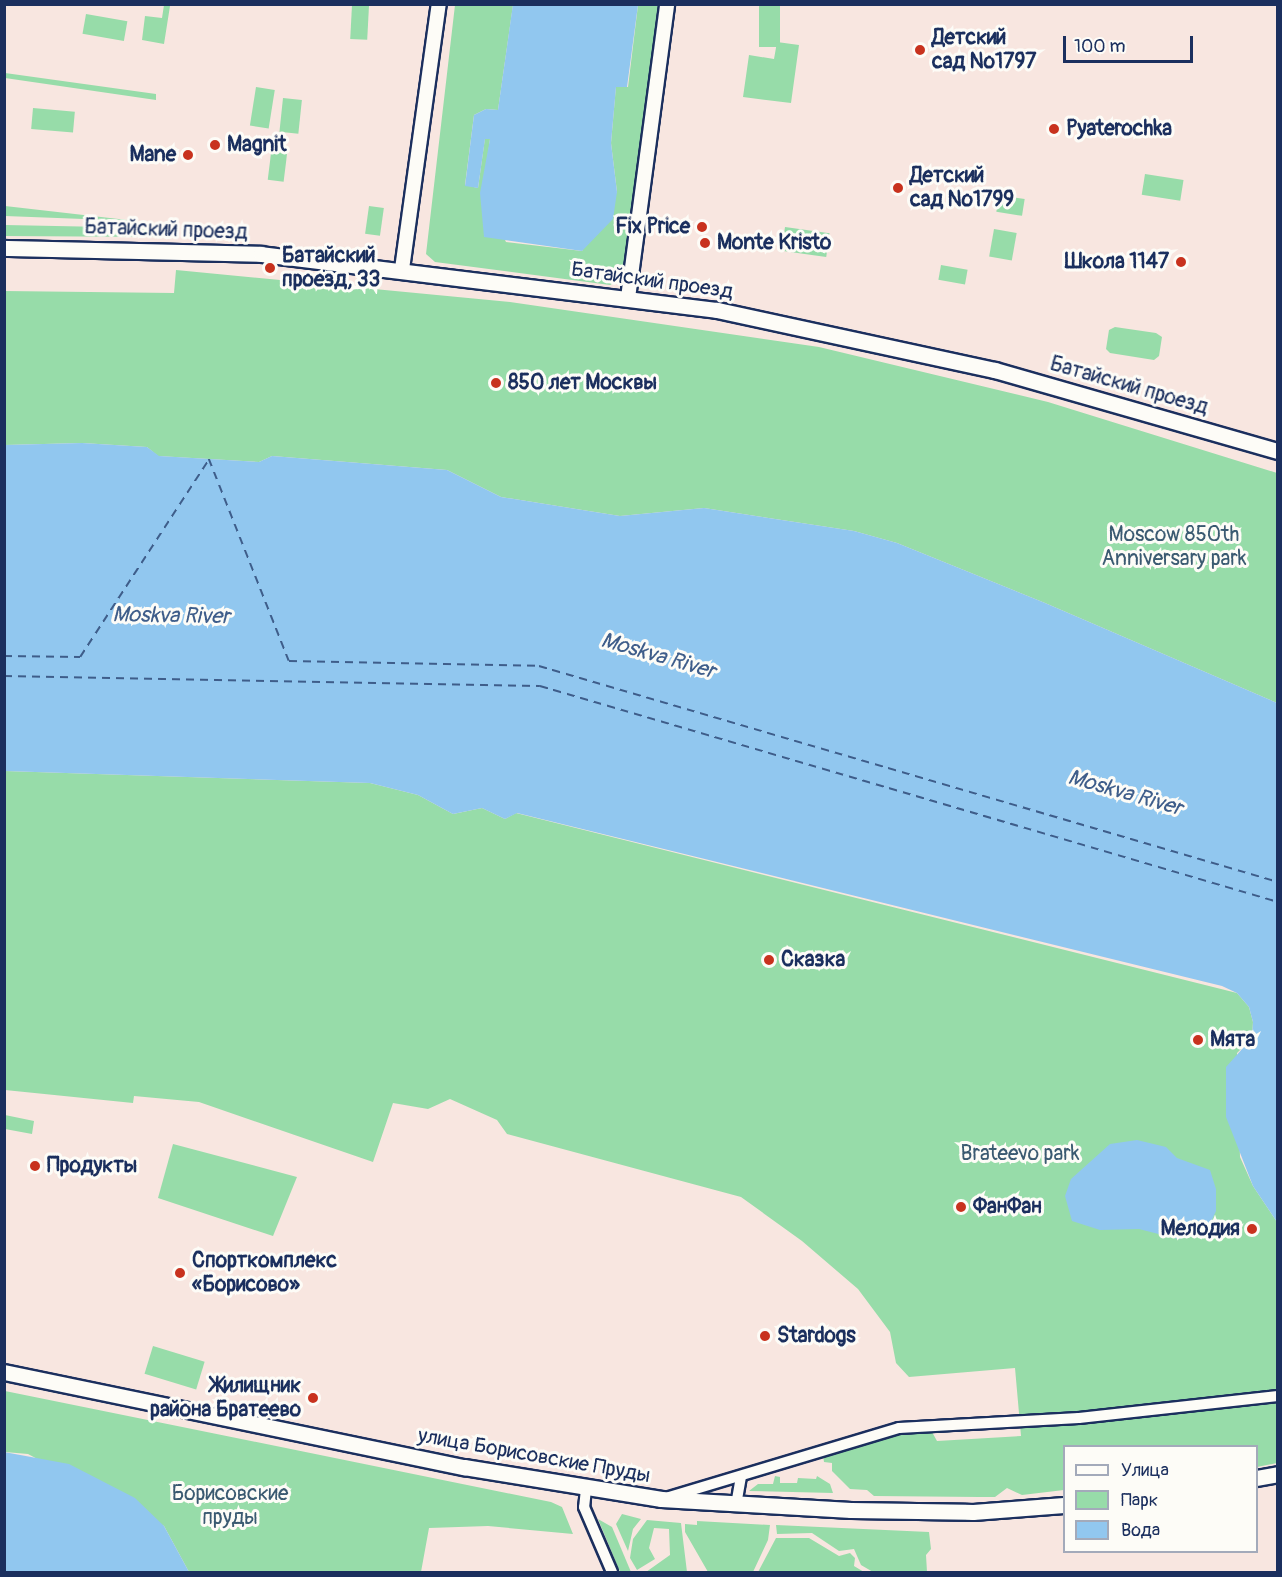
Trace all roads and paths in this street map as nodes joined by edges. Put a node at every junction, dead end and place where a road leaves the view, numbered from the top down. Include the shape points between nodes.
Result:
1 (439, 4) edge
2 (668, 4) edge
3 (4, 248) edge
4 (402, 269) junction
5 (628, 298) junction
6 (1278, 451) edge
7 (4, 1372) edge
8 (1278, 1396) edge
9 (1278, 1474) edge
10 (741, 1478) junction
11 (1258, 1478) edge
12 (586, 1489) junction
13 (661, 1499) junction
14 (714, 1504) junction
15 (736, 1505) junction
16 (1063, 1505) edge
17 (612, 1572) edge

1 - 4 street
2 - 5 street
3 - 4 main road, Батайский проезд via 187,250
4 - 5 main road, Батайский проезд
5 - 6 main road, Батайский проезд via 717,310 898,347 1052,385
7 - 12 main road, улица Борисовские Пруды
8 - 10 street via 1079,1418 899,1428
9 - 11 main road
10 - 13 street
10 - 14 street via 715,1494
10 - 15 street
12 - 13 main road, улица Борисовские Пруды
12 - 17 street via 584,1508
13 - 14 main road, улица Борисовские Пруды
14 - 15 main road, улица Борисовские Пруды
15 - 16 main road, улица Борисовские Пруды via 973,1512

